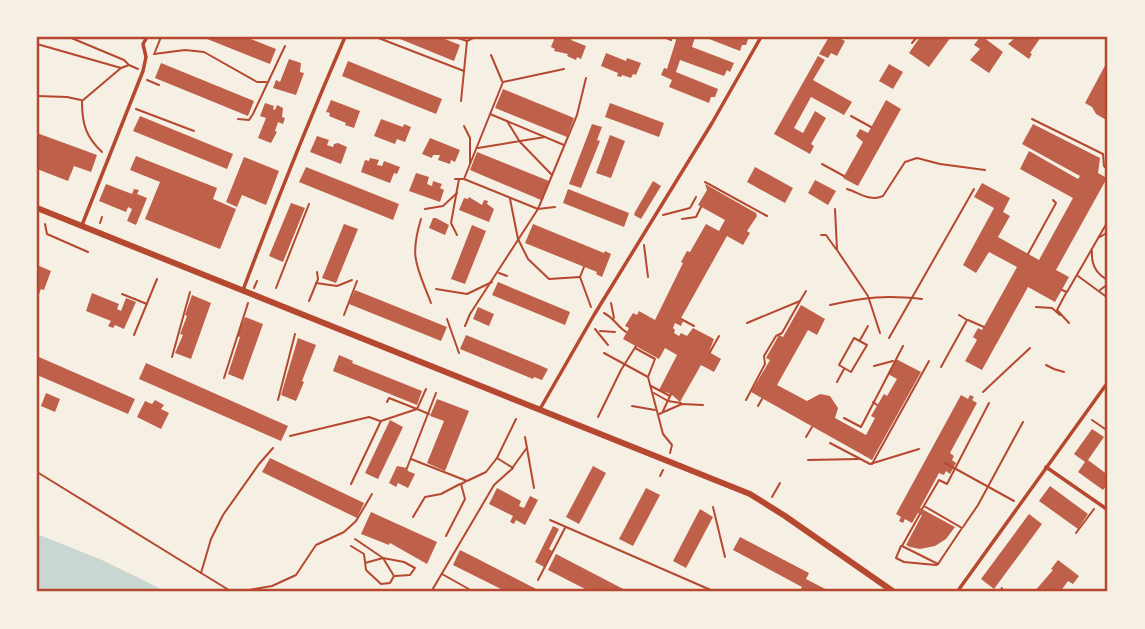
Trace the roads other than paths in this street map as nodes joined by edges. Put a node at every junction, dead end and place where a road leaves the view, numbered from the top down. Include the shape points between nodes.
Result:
1 (147, 37) edge
2 (345, 37) edge
3 (761, 37) edge
4 (37, 208) edge
5 (82, 225) junction
6 (243, 290) junction
7 (1108, 382) edge
8 (540, 409) junction
9 (1046, 467) junction
10 (1108, 510) edge
11 (894, 592) edge
12 (957, 592) edge

1 - 5 street via 143,71
2 - 6 street
3 - 8 street
4 - 5 main road
5 - 6 main road
6 - 8 main road
7 - 9 street
8 - 11 main road via 750,494
9 - 10 street
9 - 12 street

